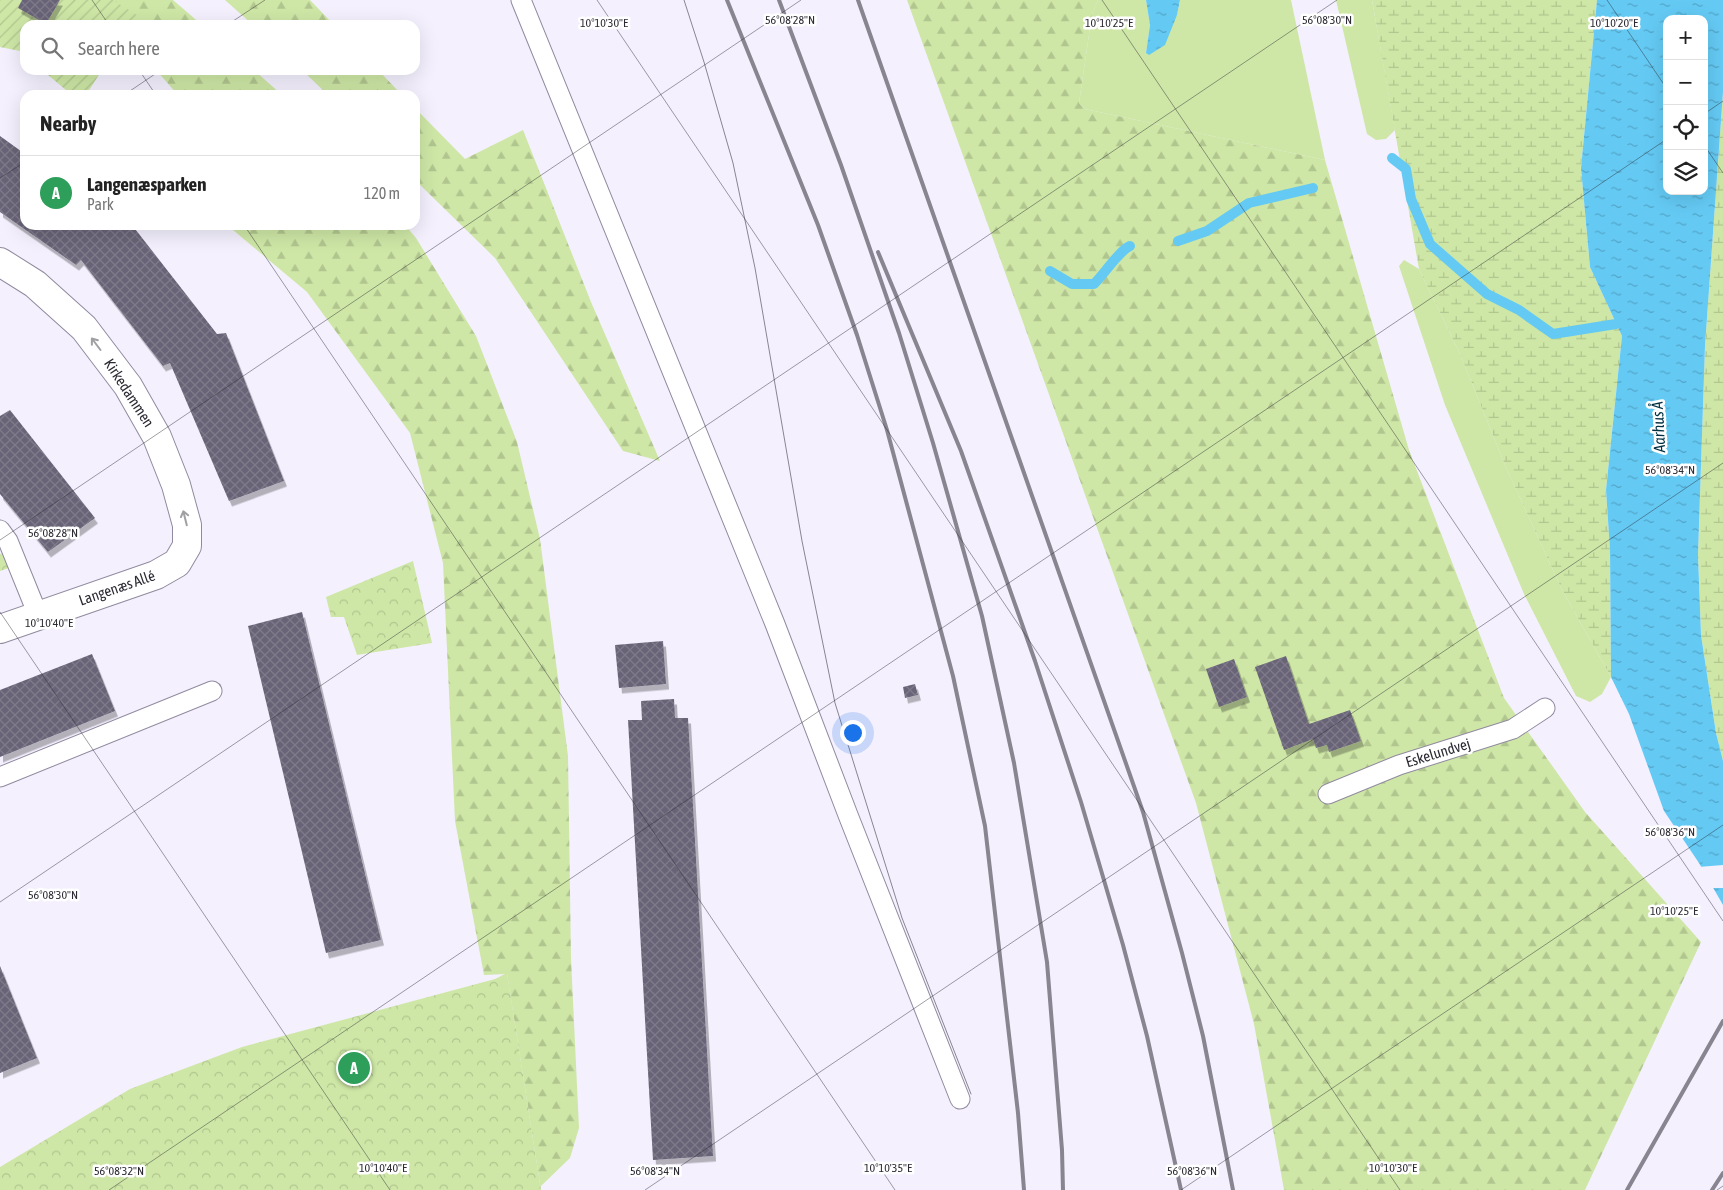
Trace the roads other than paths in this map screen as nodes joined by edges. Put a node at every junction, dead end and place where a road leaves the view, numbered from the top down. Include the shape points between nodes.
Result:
1 (520, 0) edge
2 (0, 262) edge
3 (0, 530) edge
4 (177, 563) joint
5 (38, 615) junction
6 (0, 629) edge
7 (212, 691) dead end
8 (1545, 708) dead end
9 (0, 777) edge
10 (1328, 794) dead end
11 (960, 1099) dead end

1 - 11 lane via 775,624
4 -> 2 street, Kirkedammen via 187,546 187,526 178,493 157,437 128,386 84,328 35,284
3 - 5 lane via 8,541
4 - 5 street, Langenæs Allé via 156,575
5 - 6 street, Langenæs Allé
7 - 9 lane
8 - 10 lane, Eskelundvej via 1514,729 1399,765

